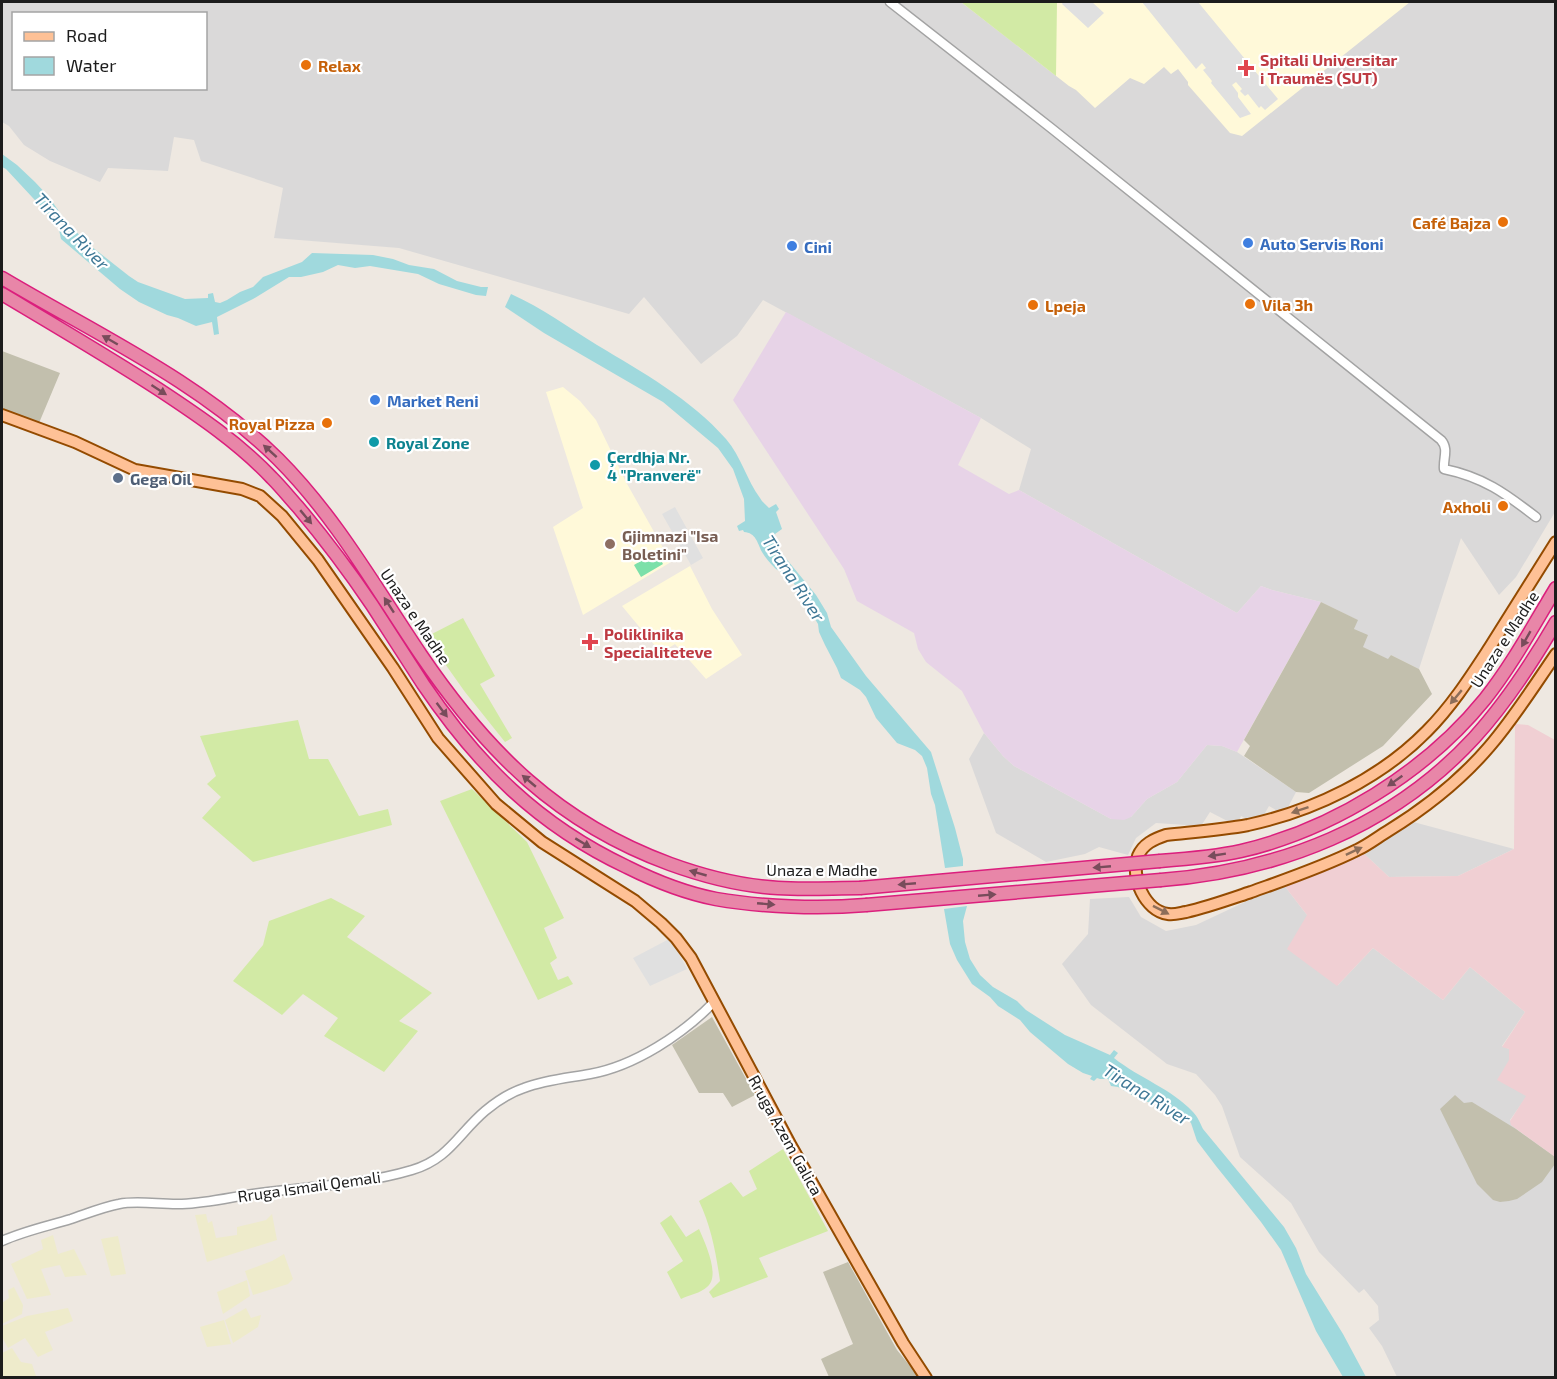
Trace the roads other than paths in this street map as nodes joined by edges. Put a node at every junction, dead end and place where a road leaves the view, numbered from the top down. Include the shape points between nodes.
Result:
1 (890, 2) edge
2 (2, 278) edge
3 (2, 294) edge
4 (2, 416) edge
5 (1536, 517) dead end
6 (1556, 542) edge
7 (1556, 588) edge
8 (1556, 622) edge
9 (1556, 654) edge
10 (714, 1002) junction
11 (2, 1241) edge
12 (926, 1377) edge

1 - 5 street via 1441,440 1446,452 1444,470 1495,487
7 -> 2 highway, Unaza e Madhe, bridge via 1518,653 1484,700 1448,739 1388,786 1325,822 1276,840 1220,855 860,888 776,888 713,877 619,843 543,794 462,712 335,524 277,458 209,401
3 -> 8 highway, Unaza e Madhe, bridge via 199,416 273,478 324,538 479,758 519,797 598,852 673,887 716,899 837,908 1190,877 1285,857 1353,829 1401,800 1454,758 1505,700
4 - 10 main road, Rruga Azem Galica via 52,432 135,470 242,489 260,496 318,560 438,738 481,789 542,842 635,901 661,923 691,958
6 -> 9 main road via 1463,688 1400,756 1313,806 1247,825 1155,839 1138,856 1140,890 1155,909 1175,914 1205,908 1297,876 1359,849 1426,807 1460,777 1509,722
10 - 11 street, Rruga Ismail Qemali via 671,1039 643,1055 613,1068 552,1080 504,1096 483,1112 443,1155 428,1164 353,1183 190,1203 118,1204
10 - 12 main road, Rruga Azem Galica via 791,1146 903,1344

